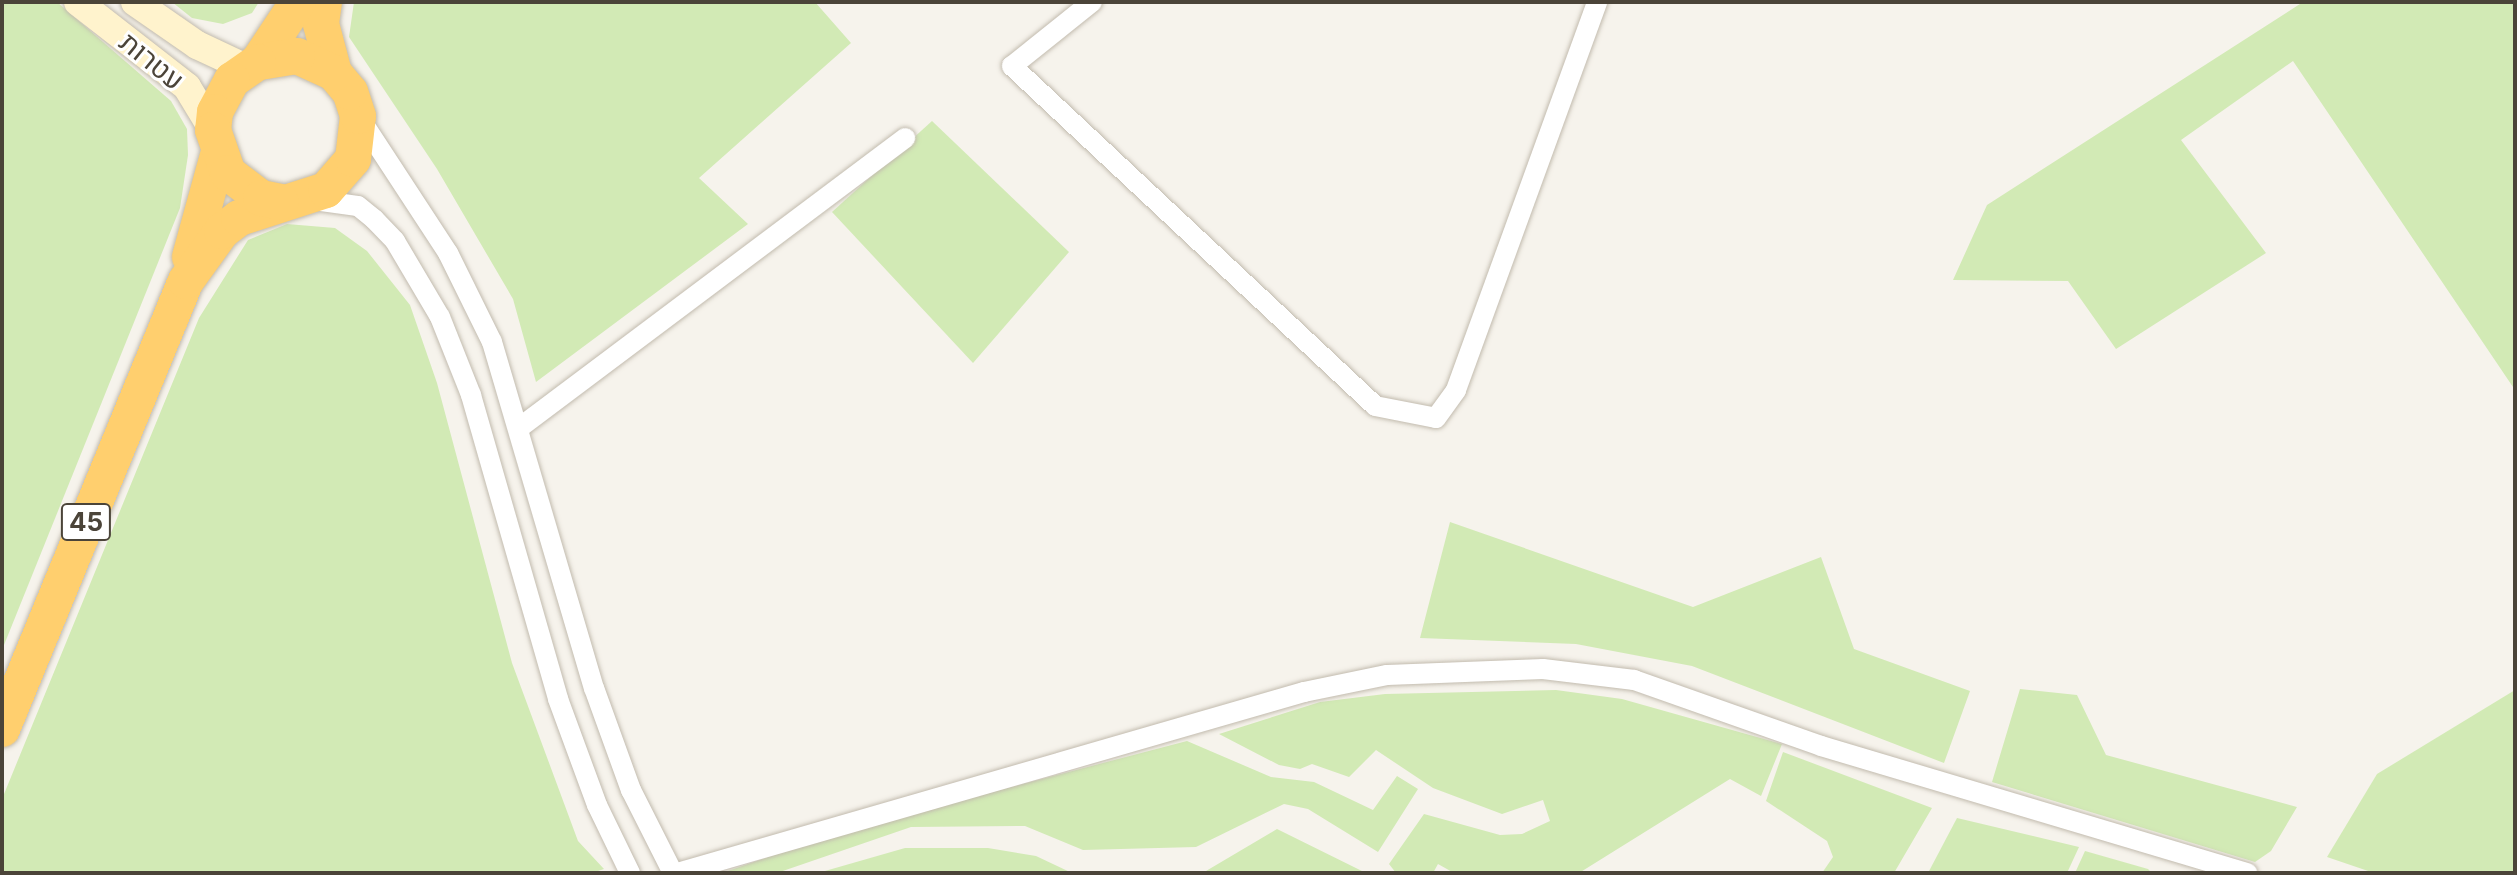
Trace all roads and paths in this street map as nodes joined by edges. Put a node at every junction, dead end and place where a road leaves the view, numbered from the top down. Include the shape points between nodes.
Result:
1 (78, 2) edge
2 (135, 2) edge
3 (298, 2) edge
4 (324, 2) edge
5 (1092, 2) edge
6 (1597, 2) edge
7 (252, 65) junction
8 (334, 73) junction
9 (358, 116) junction
10 (905, 138) dead end
11 (215, 142) junction
12 (294, 201) junction
13 (170, 315) junction
14 (519, 428) junction
15 (2, 729) edge
16 (630, 873) edge
17 (675, 873) edge
18 (2247, 873) edge

1 - 11 street, עטרות via 187,87
2 - 7 street, עטרות via 197,45
3 - 7 highway, 45
4 - 8 highway via 321,24
5 - 6 street via 1012,66 1375,406 1436,418 1456,390
7 - 8 highway via 297,56
7 - 11 highway, 45 via 222,95
8 - 9 highway via 350,92
9 - 12 highway, 45 via 353,159 326,190
9 - 14 street via 474,300
10 - 14 street
11 - 12 highway via 242,188
11 - 13 highway, 45 via 203,221
12 - 13 highway, 45 via 256,209 222,231 200,257
12 - 16 street via 358,206 395,241 440,317 471,395 558,699 597,805
13 - 15 highway, 45
14 - 17 street via 594,688 631,790
17 - 18 street via 1304,692 1387,675 1543,669 1634,680 1821,746

